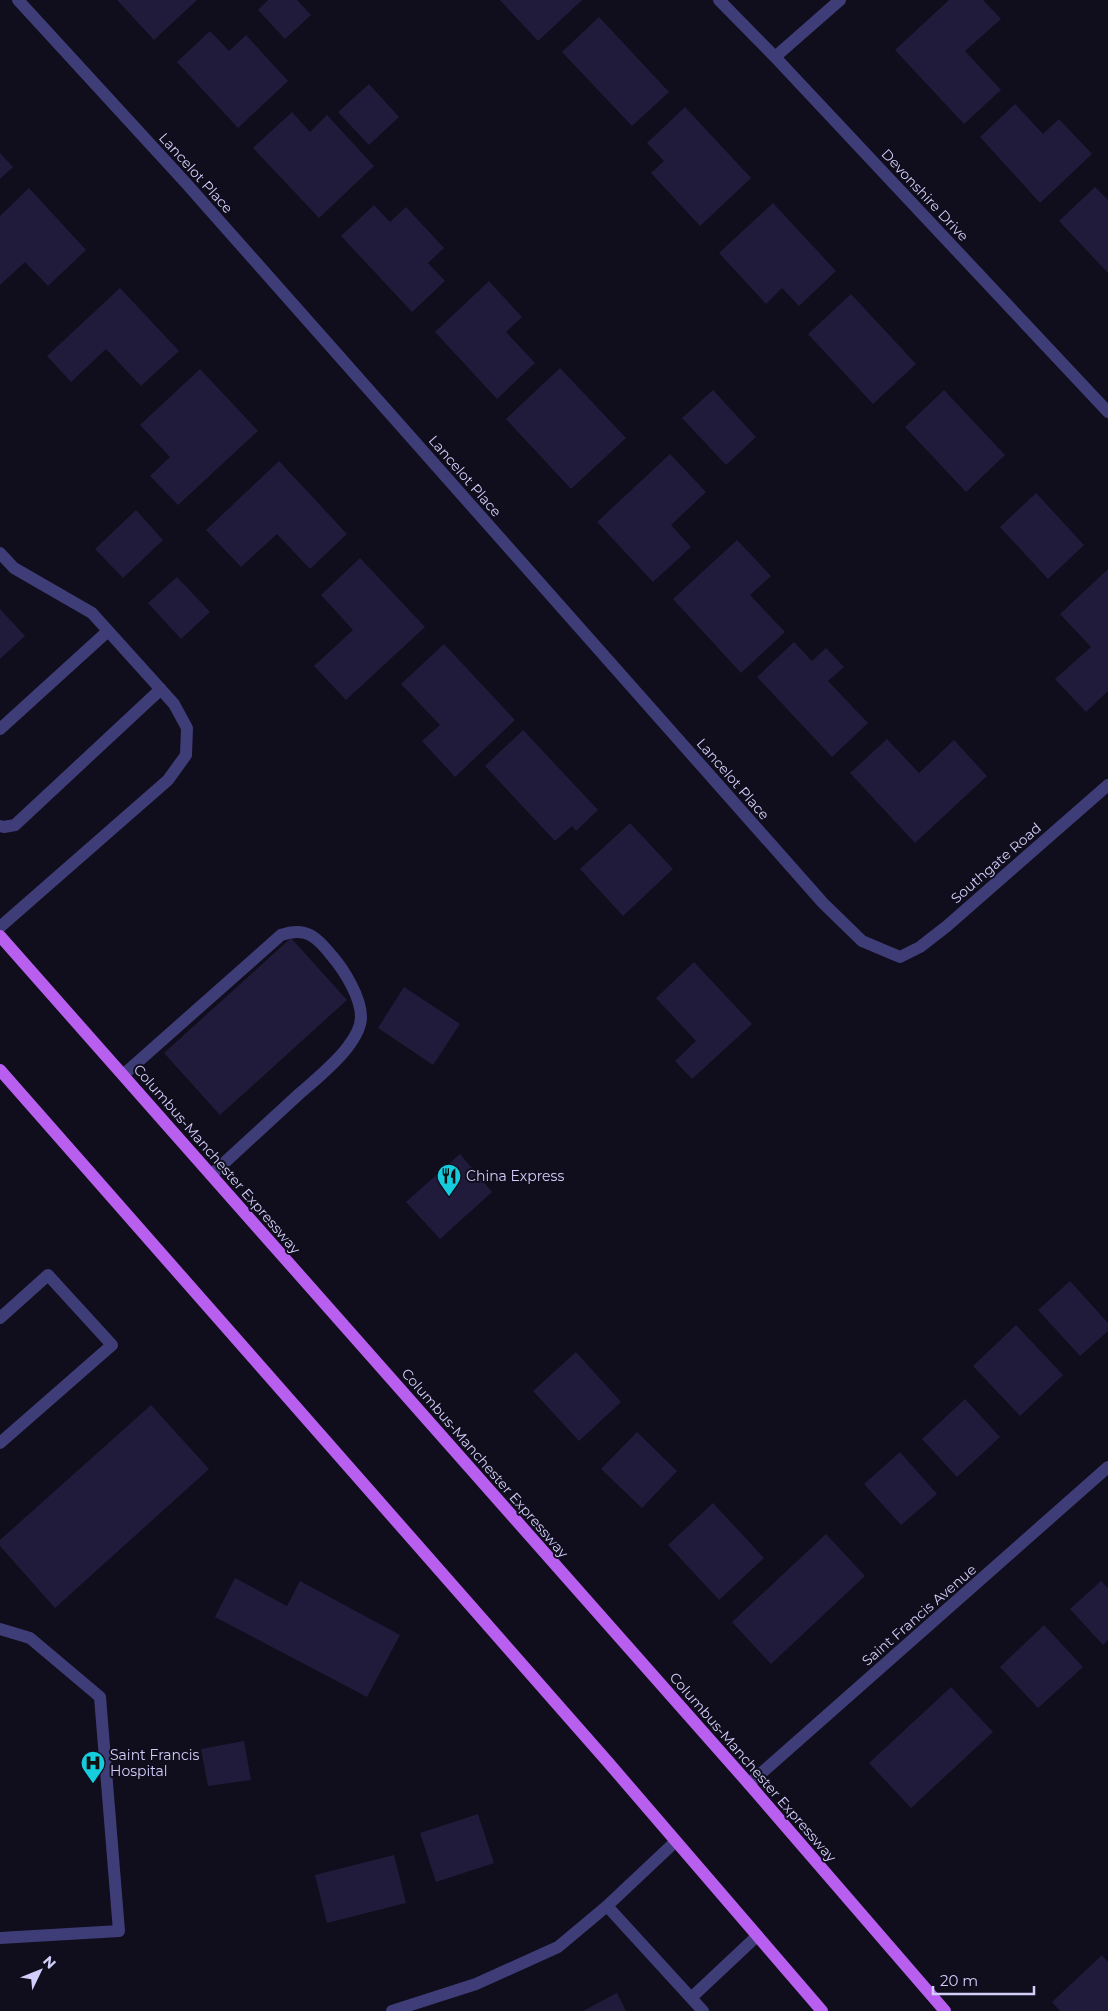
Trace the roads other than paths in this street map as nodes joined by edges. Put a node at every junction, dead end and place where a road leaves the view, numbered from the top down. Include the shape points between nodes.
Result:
1 (18, 0) edge
2 (719, 0) edge
3 (840, 0) edge
4 (775, 57) junction
5 (1108, 412) edge
6 (0, 552) edge
7 (108, 630) junction
8 (161, 689) junction
9 (0, 729) edge
10 (1108, 784) edge
11 (0, 826) edge
12 (0, 926) edge
13 (0, 936) edge
14 (900, 957) joint
15 (0, 1070) edge
16 (123, 1075) junction
17 (211, 1175) junction
18 (0, 1318) edge
19 (0, 1443) edge
20 (1108, 1467) edge
21 (0, 1628) edge
22 (749, 1784) junction
23 (675, 1842) junction
24 (607, 1906) junction
25 (757, 1936) junction
26 (0, 1938) edge
27 (691, 1998) junction
28 (392, 2011) edge
29 (703, 2011) edge
30 (822, 2011) edge
31 (945, 2011) edge

1 - 14 street, Lancelot Place via 185,182 823,903 862,940
2 - 4 street, Devonshire Drive
3 - 4 street
4 - 5 street, Devonshire Drive
6 - 7 street via 14,568 92,613
7 - 8 street
7 - 9 street
8 - 11 street via 15,824
8 - 12 street via 187,728 186,755 168,780
10 - 14 street, Southgate Road via 947,926 920,947
13 - 16 main road, Columbus-Manchester Expressway
15 - 23 main road
16 - 17 main road, Columbus-Manchester Expressway
16 - 17 street via 281,935 293,931 306,932 320,941 343,969 356,996 361,1017 356,1034 324,1072
17 - 22 main road, Columbus-Manchester Expressway
18 - 19 street via 48,1275 112,1344
20 - 22 street, Saint Francis Avenue
21 - 26 street via 30,1638 100,1697 119,1931
22 - 31 main road, Columbus-Manchester Expressway
23 - 24 street
23 - 25 main road
24 - 27 street
24 - 28 street via 558,1947 476,1984
25 - 27 street
25 - 30 main road
27 - 29 street

